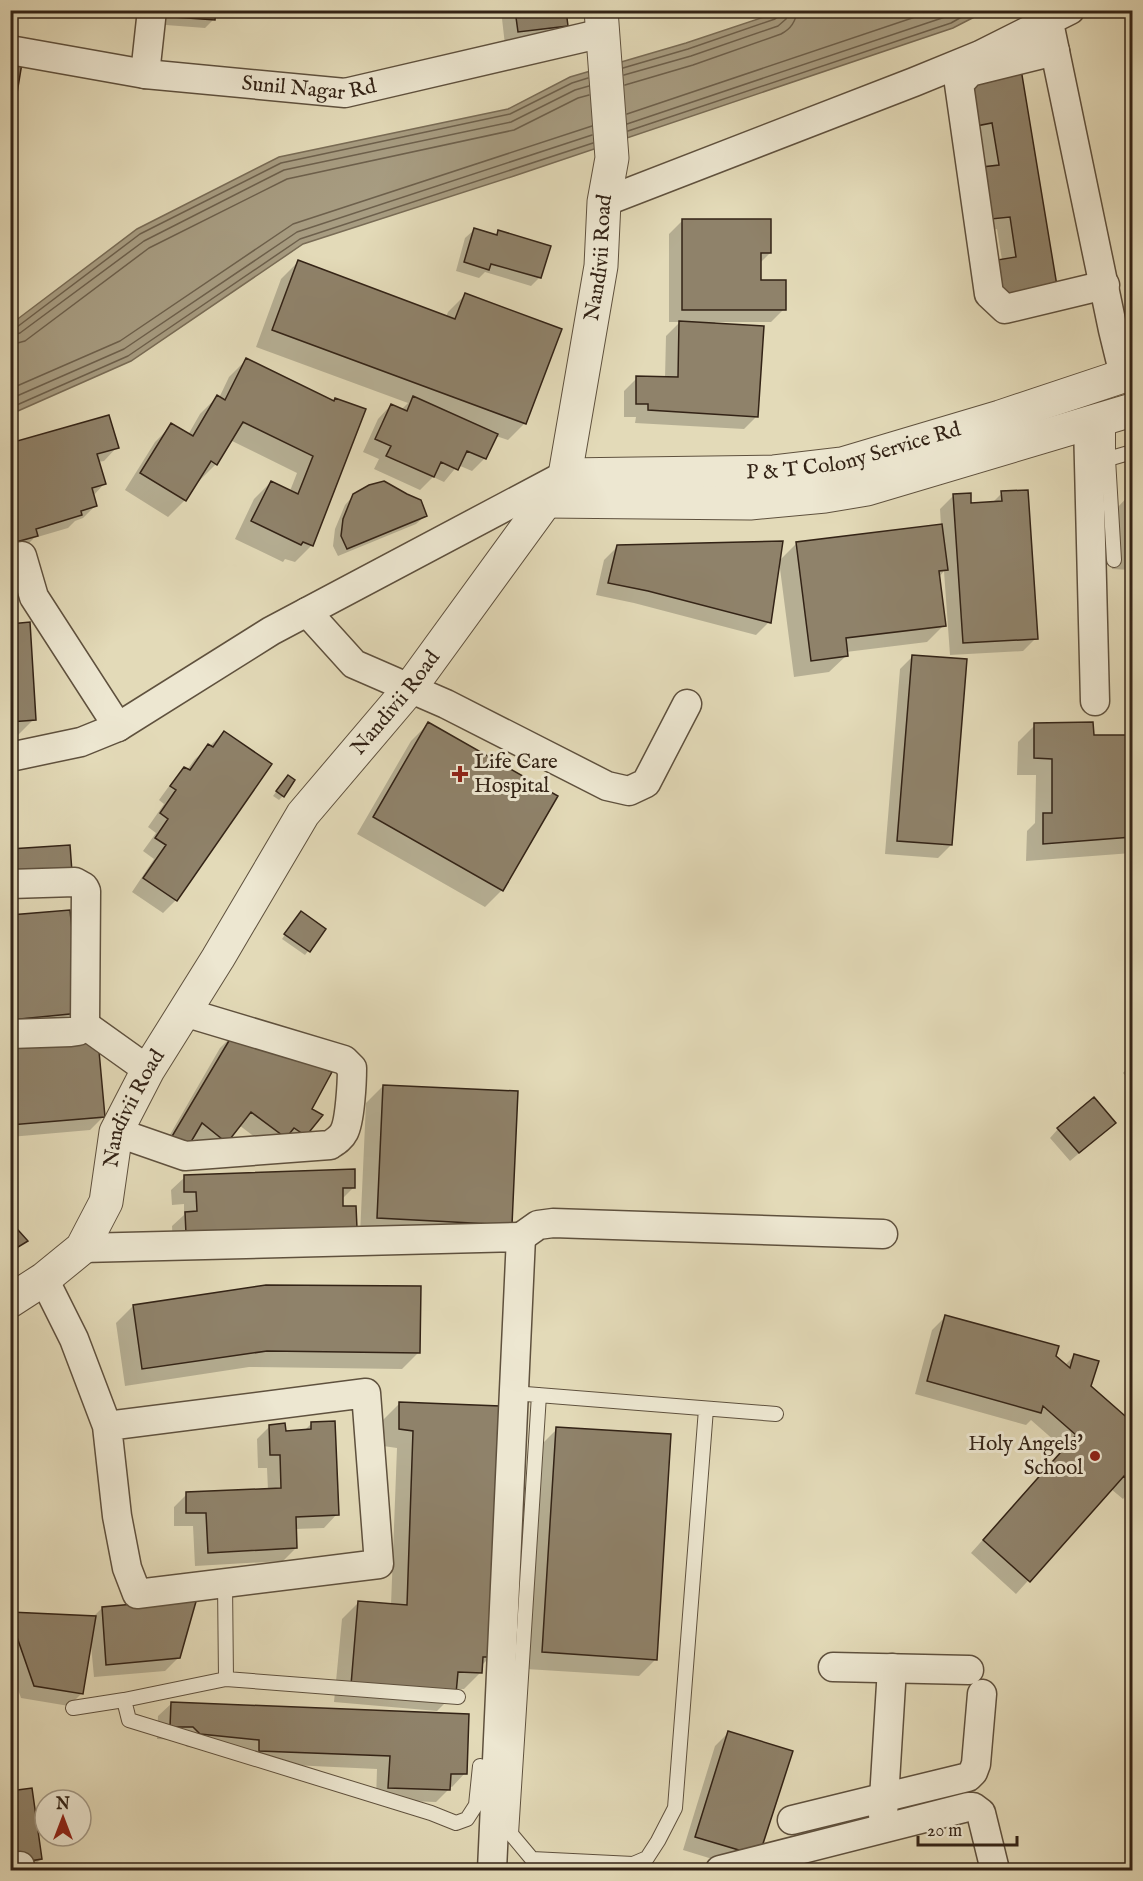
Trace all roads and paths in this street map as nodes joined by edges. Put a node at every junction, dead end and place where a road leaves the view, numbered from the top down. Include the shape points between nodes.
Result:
1 (152, 10) edge
2 (1059, 16) edge
3 (602, 27) edge
4 (10, 50) edge
5 (1055, 51) junction
6 (145, 74) junction
7 (604, 202) junction
8 (1105, 285) junction
9 (1118, 377) edge
10 (1110, 418) edge
11 (1132, 452) edge
12 (1108, 459) junction
13 (565, 475) junction
14 (545, 501) junction
15 (22, 556) dead end
16 (1114, 560) dead end
17 (307, 612) junction
18 (410, 688) junction
19 (1095, 701) dead end
20 (687, 704) dead end
21 (118, 726) junction
22 (10, 757) edge
23 (10, 884) edge
24 (184, 1012) junction
25 (86, 1025) junction
26 (10, 1034) edge
27 (148, 1070) junction
28 (116, 1132) junction
29 (883, 1234) dead end
30 (521, 1238) junction
31 (82, 1248) junction
32 (44, 1279) junction
33 (10, 1301) edge
34 (526, 1394) junction
35 (706, 1409) junction
36 (776, 1414) dead end
37 (107, 1426) junction
38 (225, 1583) junction
39 (833, 1667) dead end
40 (892, 1668) junction
41 (226, 1679) junction
42 (459, 1697) dead end
43 (124, 1700) junction
44 (73, 1708) dead end
45 (480, 1766) dead end
46 (883, 1798) junction
47 (792, 1820) dead end
48 (882, 1829) junction
49 (492, 1870) edge
50 (720, 1870) edge
51 (995, 1870) edge

1 - 6 street
2 - 5 street
2 - 7 street via 914,82
3 - 6 street, Sunil Nagar Rd via 345,93
3 - 7 street, Nandivii Road via 612,158
4 - 6 street, Sunil Nagar Rd
5 - 8 street
5 - 8 street via 970,72 959,84 989,294 1005,309
7 - 13 street, Nandivii Road via 602,266
8 - 9 street
9 - 10 street
9 - 13 street, P & T Colony Service Rd via 842,464 774,472
10 - 12 lane
10 - 14 street via 867,489 825,496 750,503
10 - 19 street
11 - 12 lane
12 - 16 lane
13 - 14 street, Nandivii Road
13 - 17 street
14 - 18 street, Nandivii Road
15 - 21 street via 34,597
17 - 18 street via 354,664
17 - 21 street
18 - 20 street via 607,786 629,791 646,783
18 - 24 street, Nandivii Road via 303,814
21 - 22 street via 81,742
23 - 25 street via 75,882 84,887
24 - 27 street, Nandivii Road
24 - 28 street via 344,1060 352,1068 346,1130 330,1145 185,1156
25 - 26 street via 71,1032
25 - 27 street
27 - 28 street, Nandivii Road
28 - 31 street, Nandivii Road via 106,1202
29 - 30 street via 553,1223 538,1226
30 - 31 street
30 - 34 street
31 - 32 street, Nandivii Road
32 - 33 street, Nandivii Road
32 - 37 street via 74,1339
34 - 35 lane
34 - 35 lane via 511,1834 532,1859 633,1863 646,1857 675,1808
34 - 49 street
35 - 36 lane
37 - 38 street via 117,1516 127,1569 137,1594
37 - 38 street via 366,1394 379,1564
38 - 41 lane
39 - 40 street
40 - 46 street
40 - 46 street via 976,1682 976,1764 968,1777
41 - 42 lane
41 - 43 lane
43 - 44 lane
43 - 45 lane via 129,1720 456,1823 467,1819 476,1805
46 - 47 street
46 - 48 street
48 - 50 street
48 - 51 street via 974,1807 981,1813

